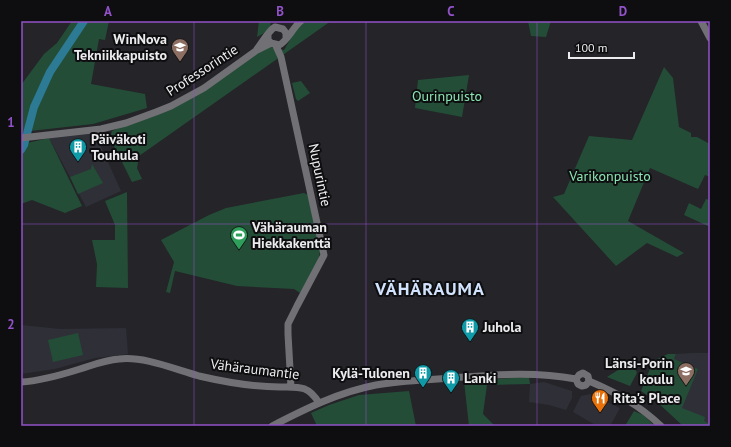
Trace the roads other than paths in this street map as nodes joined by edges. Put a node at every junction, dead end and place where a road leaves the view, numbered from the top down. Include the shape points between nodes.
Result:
1 (272, 21) edge
2 (701, 21) edge
3 (299, 22) edge
4 (275, 28) edge
5 (710, 38) edge
6 (279, 43) junction
7 (256, 50) junction
8 (25, 137) edge
9 (21, 382) edge
10 (290, 387) junction
11 (319, 403) junction
12 (272, 426) edge
13 (661, 426) edge

1 - 4 main road
2 - 5 main road
3 - 4 main road, Professorintie
3 - 6 main road, Professorintie
4 - 6 main road via 286,33
4 - 6 main road via 268,40
4 - 7 main road, Professorintie
6 - 7 main road, Professorintie
6 - 10 main road, Nupurintie via 324,254 288,324
7 - 8 main road, Professorintie via 204,88 156,112 101,129
9 - 10 main road, Vähäraumantie via 128,358 217,380
10 - 11 main road, Vähäraumantie via 305,388
11 - 12 main road
11 - 13 main road via 376,385 402,382 520,374 554,375 576,379 583,373 588,376 589,381 624,396

